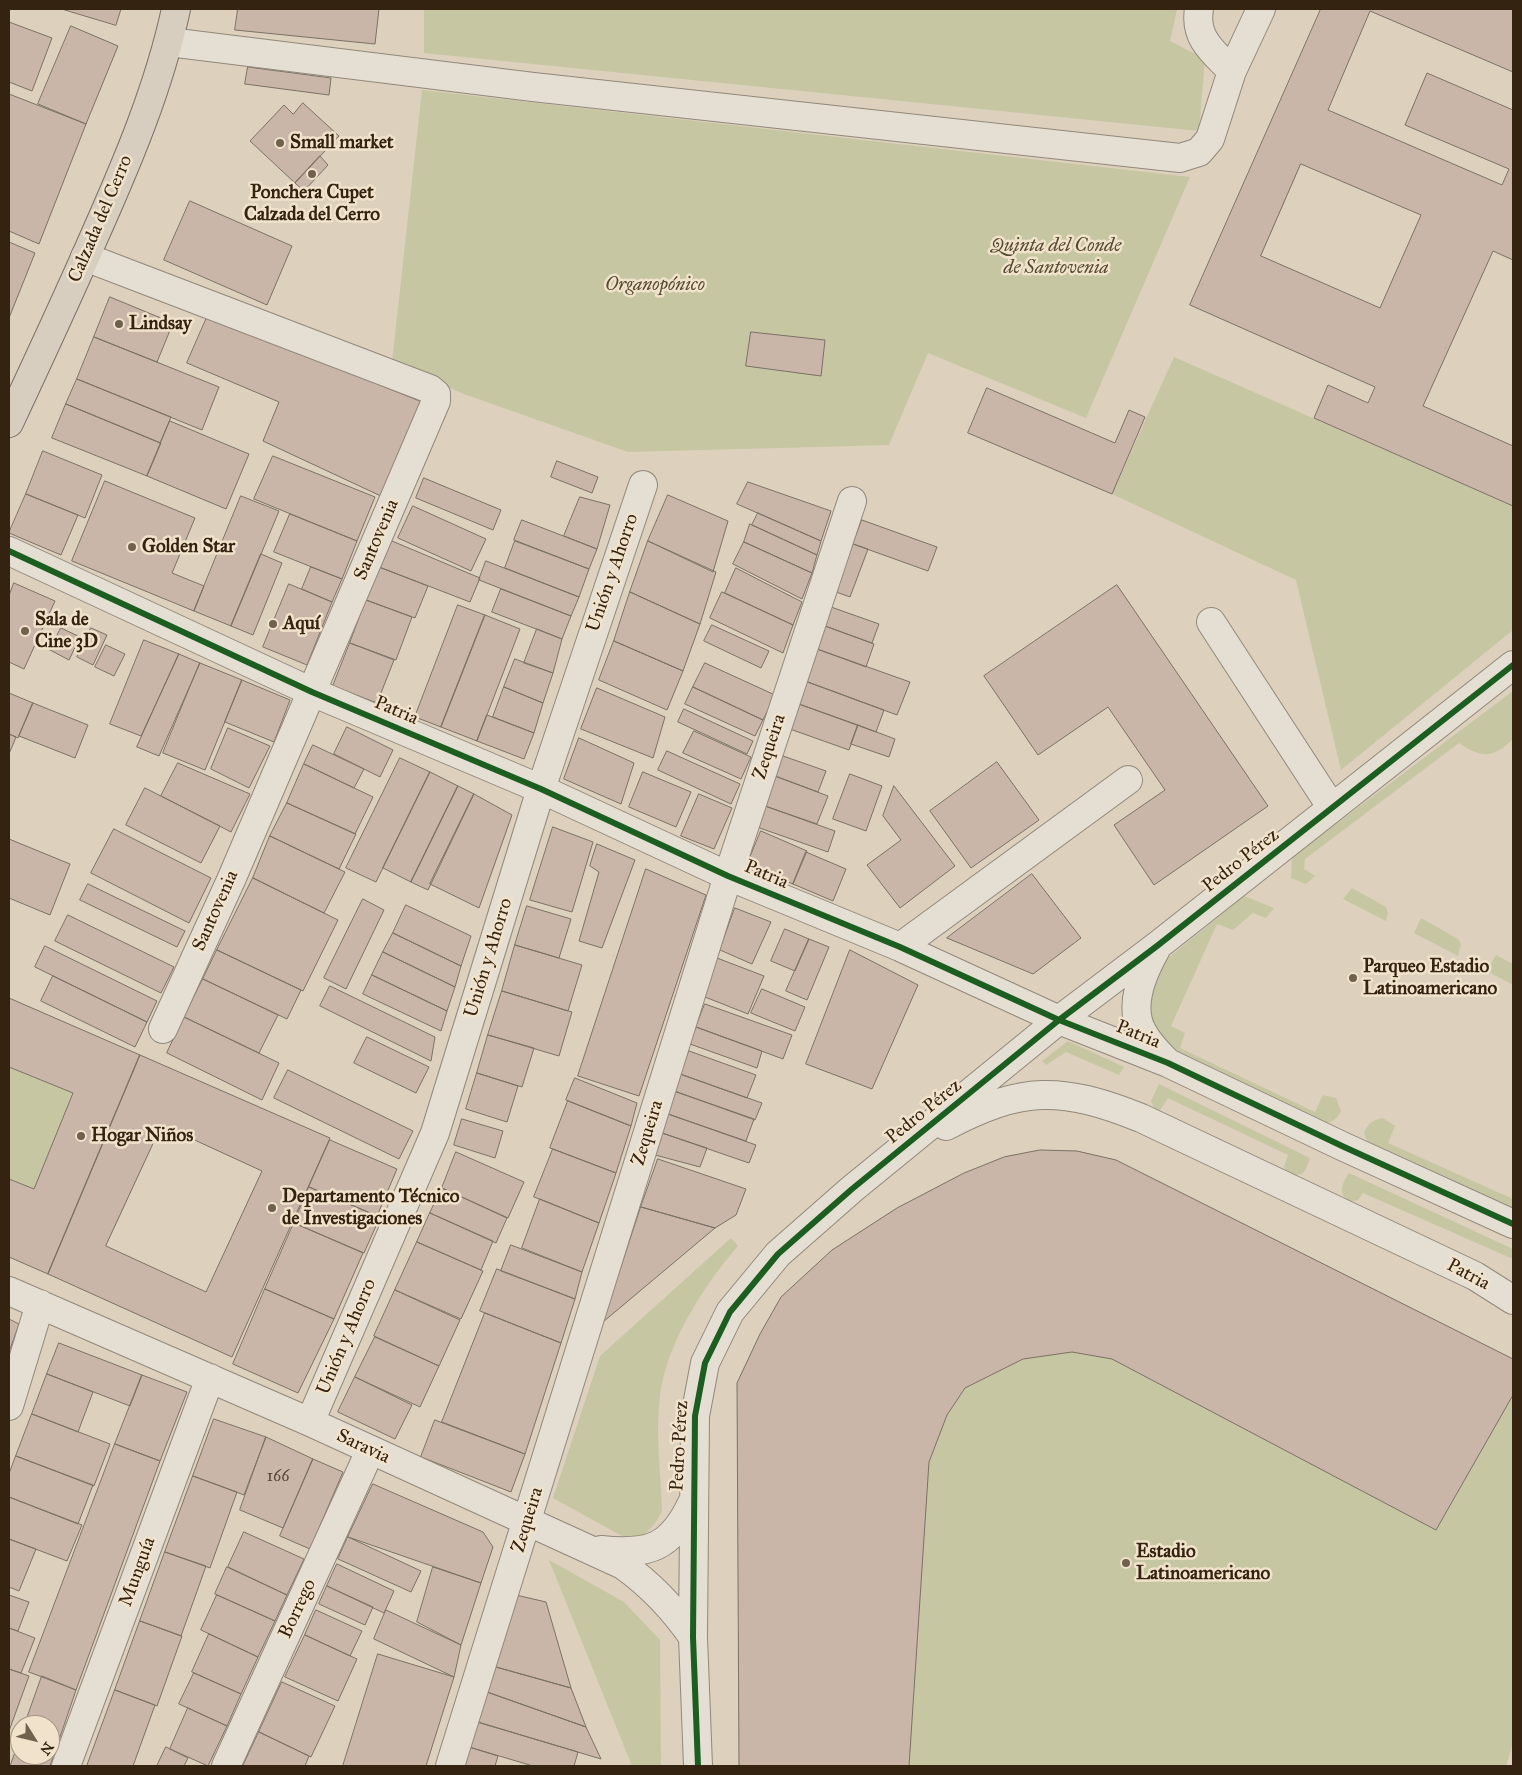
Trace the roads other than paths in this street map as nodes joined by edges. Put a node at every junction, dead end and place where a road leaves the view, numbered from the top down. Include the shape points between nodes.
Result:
1 (176, 9) edge
2 (1199, 9) edge
3 (1261, 9) edge
4 (169, 42) junction
5 (1232, 72) junction
6 (86, 257) junction
7 (9, 423) edge
8 (643, 485) dead end
9 (852, 501) dead end
10 (9, 551) edge
11 (1211, 622) dead end
12 (1513, 665) edge
13 (312, 692) junction
14 (1128, 780) dead end
15 (541, 789) junction
16 (1332, 808) junction
17 (728, 876) junction
18 (1157, 946) junction
19 (900, 947) junction
20 (1059, 1020) junction
21 (163, 1029) dead end
22 (1022, 1051) junction
23 (1168, 1063) junction
24 (1064, 1095) junction
25 (898, 1152) junction
26 (1513, 1224) edge
27 (9, 1291) edge
28 (1513, 1300) edge
29 (40, 1304) junction
30 (210, 1378) junction
31 (9, 1406) edge
32 (310, 1422) junction
33 (370, 1451) junction
34 (692, 1501) junction
35 (528, 1520) junction
36 (590, 1549) junction
37 (693, 1636) junction
38 (66, 1766) edge
39 (226, 1766) edge
40 (450, 1766) edge
41 (698, 1766) edge

1 - 4 main road, Calzada del Cerro
2 - 5 street via 1199,35
3 - 5 street
4 - 5 street via 533,87 1180,158 1199,152 1210,139
4 - 6 main road, Calzada del Cerro via 140,128
6 - 7 main road, Calzada del Cerro
6 - 13 street, Santovenia via 436,394 436,401
8 - 15 street, Unión y Ahorro
9 - 17 street, Zequeira
10 - 13 street, Patria
11 - 16 street
12 - 16 street, Pedro Pérez
13 - 15 street, Patria
13 - 21 street, Santovenia
14 - 19 street
15 - 17 street, Patria
15 - 32 street, Unión y Ahorro via 435,1133
16 - 18 street, Pedro Pérez
17 - 19 street, Patria
17 - 35 street, Zequeira
18 - 20 street, Pedro Pérez
18 - 23 street via 1138,992 1137,1014 1141,1030
19 - 20 street, Patria
20 - 22 street, Pedro Pérez
20 - 23 street, Patria
22 - 24 street via 1016,1067 1019,1077 1026,1084
22 - 25 street, Pedro Pérez
23 - 26 street, Patria
24 - 25 street, Patria via 1026,1096 994,1105 963,1117
24 - 28 street, Patria via 1105,1104 1141,1118 1475,1276
25 - 34 street, Pedro Pérez via 778,1254 730,1312 705,1363 698,1390
27 - 29 street, Saravia
29 - 30 street, Saravia
29 - 31 street
30 - 32 street, Saravia
30 - 38 street, Munguía
32 - 33 street, Saravia
33 - 35 street, Saravia
33 - 39 street, Borrego
34 - 36 street via 682,1523 666,1541 653,1548 630,1552
34 - 37 street, Pedro Pérez
35 - 36 street, Saravia
35 - 40 street, Zequeira
36 - 37 street, Saravia via 644,1580
37 - 41 street, Pedro Pérez

